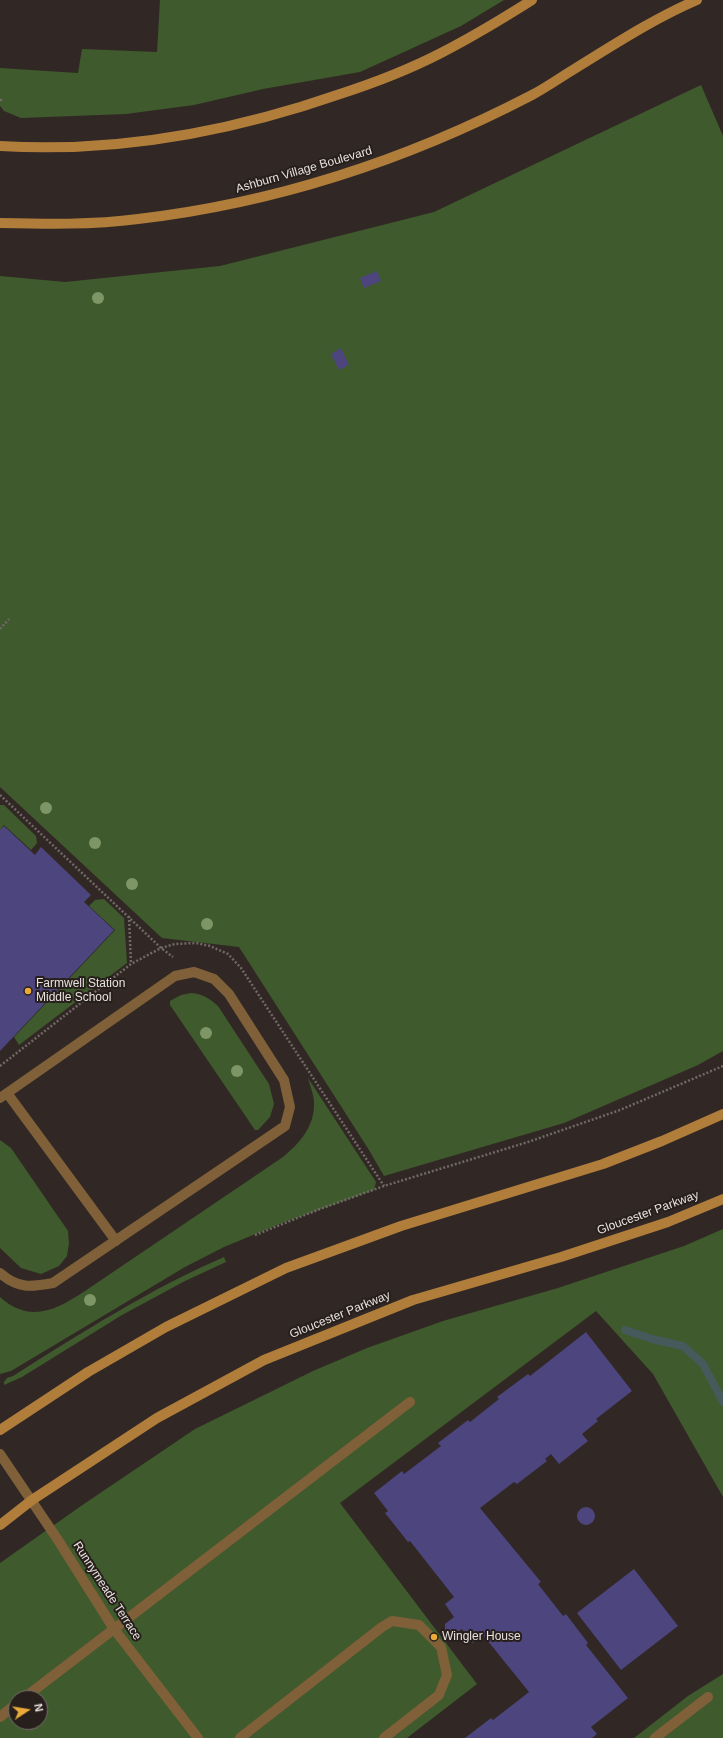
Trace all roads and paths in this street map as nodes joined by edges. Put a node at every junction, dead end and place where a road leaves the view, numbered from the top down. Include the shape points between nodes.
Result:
1 (532, 0) edge
2 (697, 0) edge
3 (0, 146) edge
4 (0, 223) edge
5 (9, 619) dead end
6 (0, 628) edge
7 (0, 795) edge
8 (129, 916) junction
9 (161, 948) junction
10 (131, 964) junction
11 (194, 972) junction
12 (0, 1066) edge
13 (723, 1066) edge
14 (3, 1096) edge
15 (723, 1114) edge
16 (723, 1199) edge
17 (255, 1235) dead end
18 (116, 1240) junction
19 (0, 1274) edge
20 (410, 1402) dead end
21 (0, 1430) edge
22 (0, 1454) edge
23 (32, 1500) junction
24 (0, 1525) edge
25 (114, 1629) junction
26 (34, 1690) edge
27 (708, 1697) dead end
28 (8, 1710) edge
29 (0, 1717) edge
30 (198, 1738) edge
31 (240, 1738) edge
32 (384, 1738) edge
33 (655, 1738) edge

1 - 3 main road via 440,54 376,82 313,104 238,125 180,136 106,145
2 - 4 main road, Ashburn Village Boulevard via 614,44 533,95 440,139 362,169 212,209 137,220 71,224
5 - 6 path
7 - 8 path
8 - 9 path
8 - 10 path
9 - 10 path
9 - 11 path
10 - 12 path
11 - 14 street via 175,976
11 - 18 street via 214,979 229,994 284,1080 290,1106 285,1126
13 - 17 path via 620,1110 528,1142 384,1186
14 - 18 street
15 - 21 main road via 603,1164 401,1226 286,1268 166,1327 88,1372
16 - 23 main road, Gloucester Parkway via 668,1222 561,1257 413,1300 264,1360 157,1418
18 - 19 street via 53,1283 32,1287 11,1283
20 - 25 street
22 - 23 street, Runnymeade Terrace
23 - 24 main road, Gloucester Parkway
23 - 25 street, Runnymeade Terrace
25 - 26 street
25 - 30 street, Runnymeade Terrace
27 - 33 street
28 - 29 street
31 - 32 street via 382,1627 392,1621 419,1625 441,1647 448,1675 439,1695

